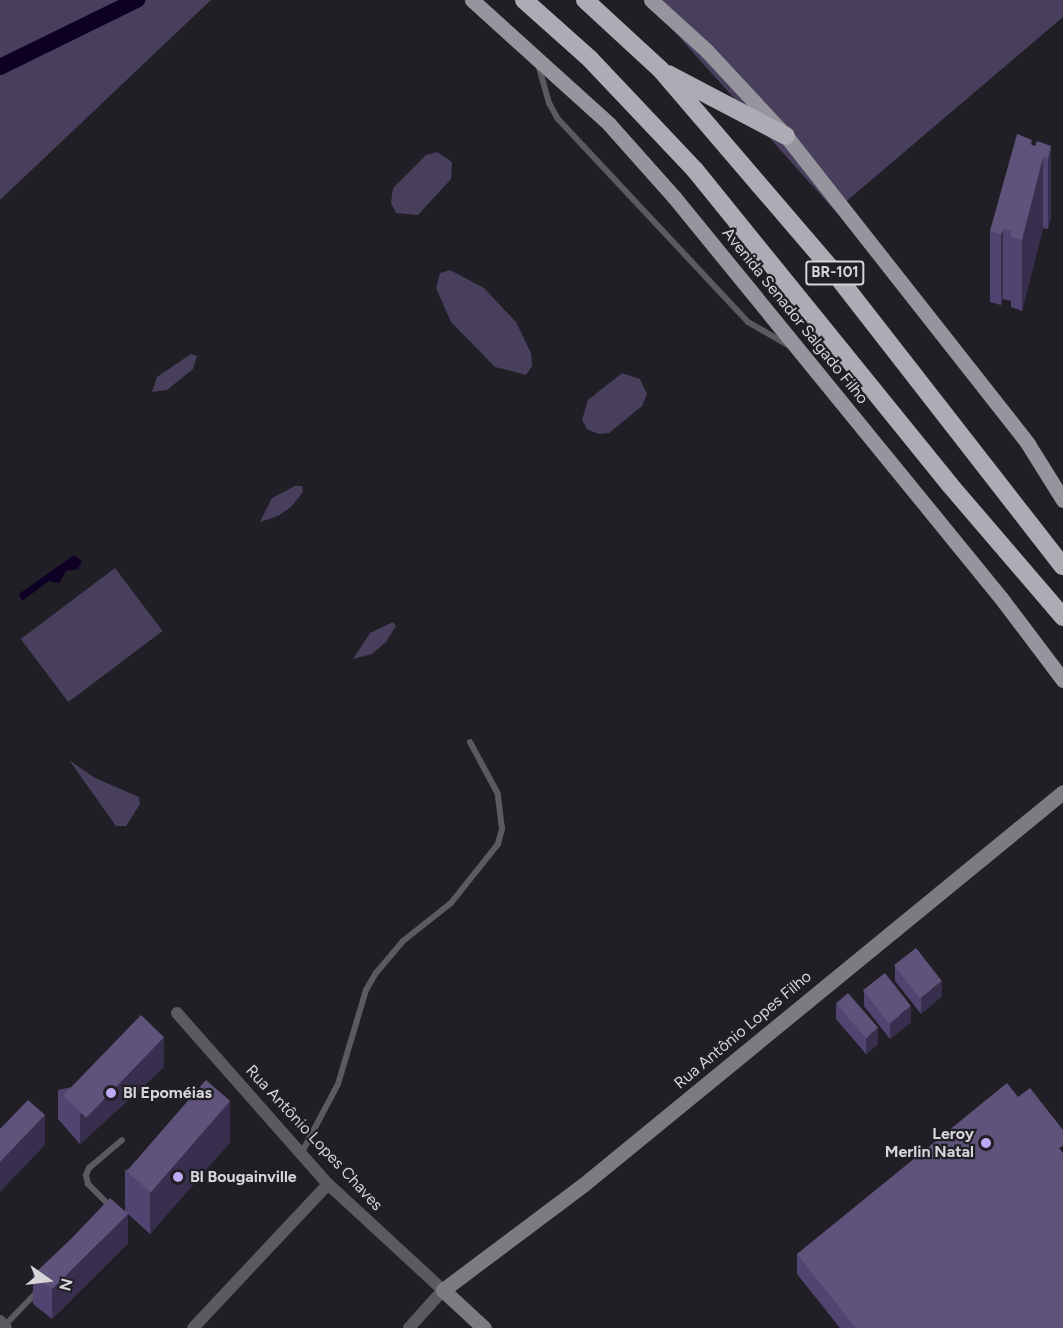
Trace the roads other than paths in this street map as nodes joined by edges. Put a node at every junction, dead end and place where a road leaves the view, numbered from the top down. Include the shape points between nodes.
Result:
1 (472, 0) edge
2 (524, 0) edge
3 (585, 0) edge
4 (651, 0) edge
5 (536, 55) junction
6 (660, 69) junction
7 (786, 136) junction
8 (797, 350) junction
9 (1058, 481) edge
10 (1063, 500) edge
11 (1063, 566) edge
12 (1063, 617) edge
13 (1063, 680) edge
14 (470, 742) dead end
15 (1063, 792) edge
16 (177, 1013) dead end
17 (122, 1140) dead end
18 (301, 1155) junction
19 (328, 1184) junction
20 (110, 1217) edge
21 (45, 1284) edge
22 (443, 1290) junction
23 (3, 1325) edge
24 (193, 1328) edge
25 (409, 1328) edge
26 (484, 1328) edge

1 - 5 main road, Avenida Senador Salgado Filho
2 - 12 highway, Avenida Senador Salgado Filho / BR-101 via 590,59 695,170
3 - 6 highway, BR-101
4 - 7 main road via 706,50
5 - 8 main road, Avenida Senador Salgado Filho via 609,124 674,197
5 - 8 lane via 549,103 558,119 748,322
6 - 7 highway
6 - 11 highway, BR-101 via 833,271
7 - 9 main road
8 - 13 main road, Avenida Senador Salgado Filho via 1001,598
9 - 10 main road
14 - 18 lane via 498,794 502,829 498,844 451,903 403,941 376,973 366,990 338,1084
15 - 22 street, Rua Antônio Lopes Filho via 583,1185
16 - 18 street, Rua Antônio Lopes Chaves
17 - 20 lane via 86,1175 88,1184 108,1203
18 - 19 street, Rua Antônio Lopes Chaves
19 - 22 street, Rua Antônio Lopes Chaves
19 - 24 street
21 - 23 lane
22 - 25 street
22 - 26 street, Rua Antônio Lopes Chaves

